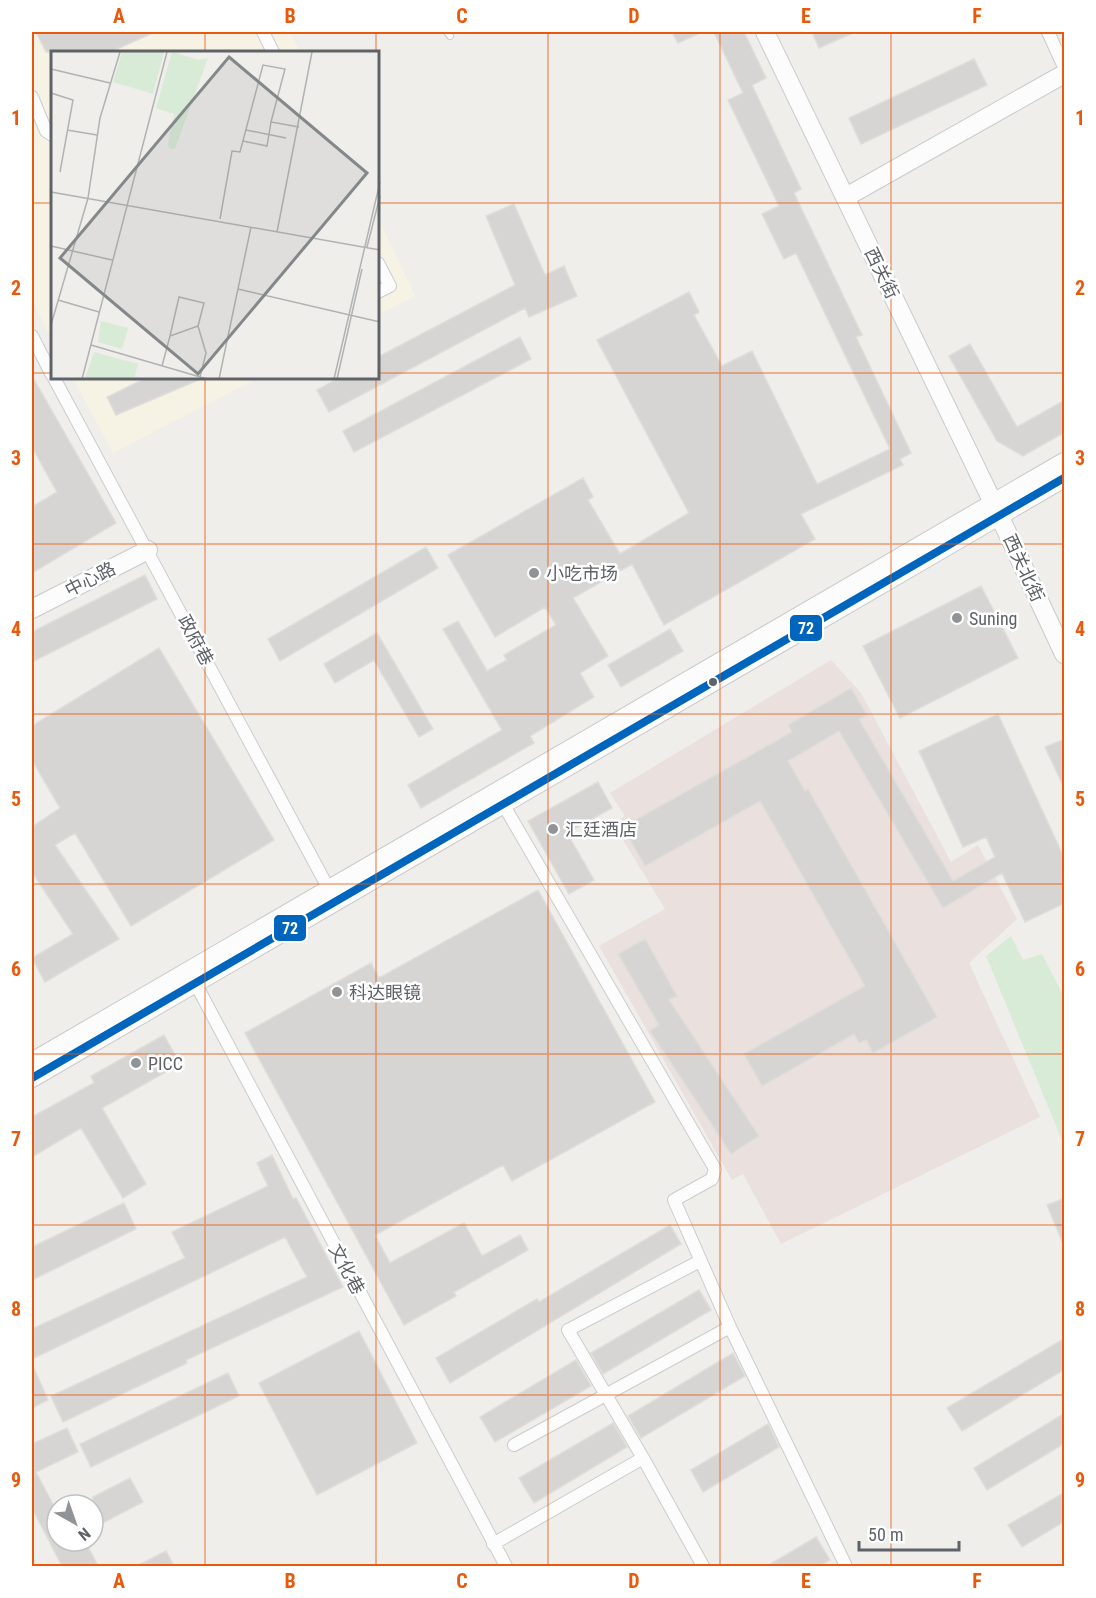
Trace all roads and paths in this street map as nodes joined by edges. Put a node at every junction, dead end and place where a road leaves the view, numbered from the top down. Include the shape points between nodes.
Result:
1 (263, 32) edge
2 (765, 32) edge
3 (1048, 32) edge
4 (272, 51) edge
5 (1065, 67) edge
6 (1065, 74) edge
7 (32, 97) edge
8 (51, 134) edge
9 (846, 197) junction
10 (380, 267) edge
11 (380, 290) edge
12 (32, 336) edge
13 (51, 372) edge
14 (55, 380) edge
15 (1065, 462) edge
16 (1065, 478) edge
17 (996, 508) junction
18 (148, 550) junction
19 (32, 609) edge
20 (1065, 654) edge
21 (503, 804) junction
22 (332, 896) junction
23 (191, 977) junction
24 (32, 1062) edge
25 (32, 1078) edge
26 (700, 1260) junction
27 (730, 1327) junction
28 (607, 1395) junction
29 (514, 1445) dead end
30 (644, 1458) junction
31 (493, 1544) junction
32 (506, 1566) edge
33 (703, 1566) edge
34 (846, 1566) edge

1 - 4 street
2 - 9 main road, 西关街
3 - 5 street
6 - 9 main road
7 - 8 street
9 - 17 main road, 西关街
10 - 11 street via 390,286
12 - 13 street, 政府巷
14 - 18 street, 政府巷
15 - 17 main road
16 - 17 main road
17 - 20 main road, 西关北街
17 - 21 main road
17 - 22 main road
18 - 19 main road, 中心路
18 - 22 street, 政府巷
21 - 22 main road
21 - 26 street via 715,1169 711,1179 674,1200
22 - 23 main road
23 - 24 main road
23 - 25 main road
23 - 31 street, 文化巷
26 - 27 street
26 - 28 street via 568,1330
27 - 28 street
27 - 34 street
28 - 29 street
28 - 30 street
30 - 31 street
30 - 33 street
31 - 32 street, 文化巷

